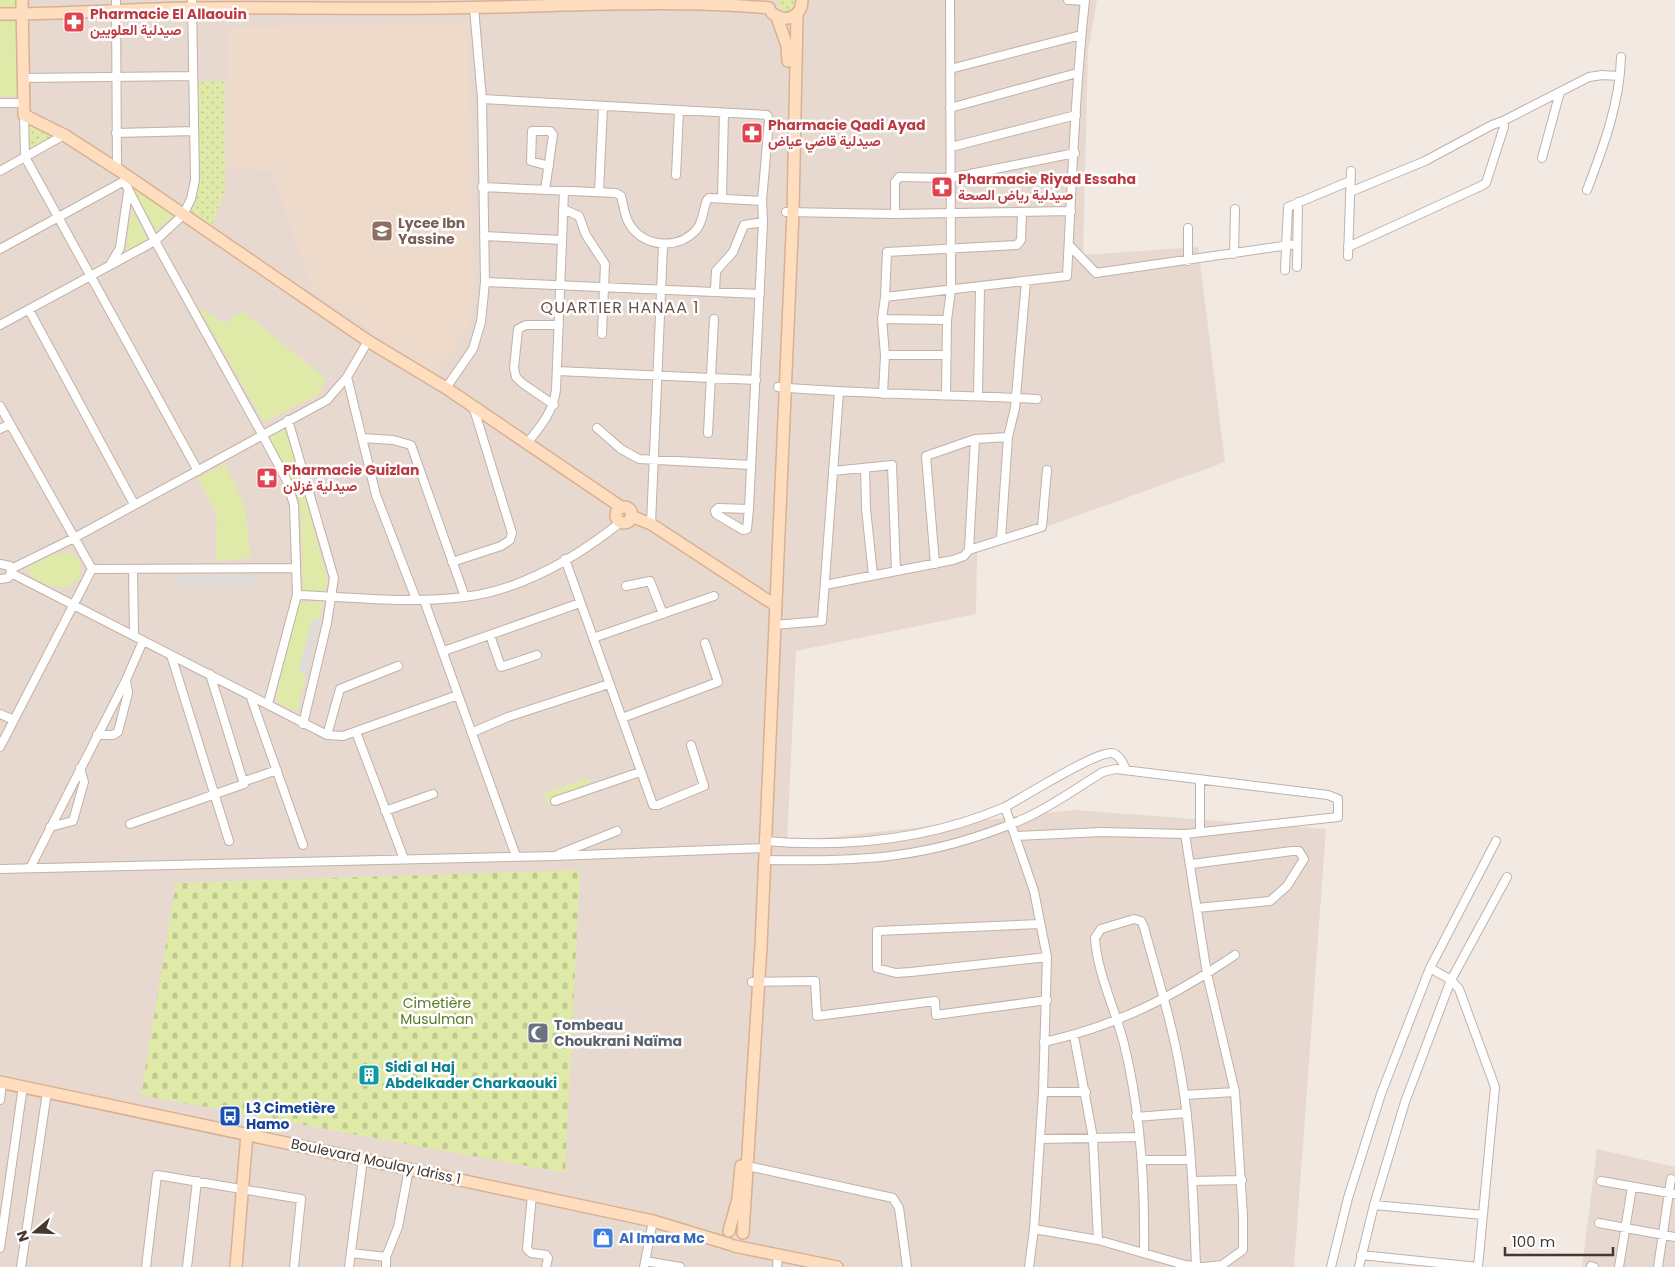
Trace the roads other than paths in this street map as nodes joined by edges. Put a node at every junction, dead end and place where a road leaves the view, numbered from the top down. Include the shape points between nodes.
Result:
1 (22, 0) edge
2 (116, 0) edge
3 (950, 0) edge
4 (1068, 0) edge
5 (648, 1) edge
6 (741, 1) edge
7 (1085, 1) edge
8 (553, 3) edge
9 (191, 4) edge
10 (460, 4) edge
11 (803, 5) edge
12 (474, 8) junction
13 (771, 8) edge
14 (117, 12) junction
15 (0, 14) edge
16 (22, 14) junction
17 (1081, 35) junction
18 (1621, 57) dead end
19 (950, 69) junction
20 (1077, 73) junction
21 (193, 76) junction
22 (1619, 76) junction
23 (23, 78) junction
24 (115, 79) junction
25 (1560, 92) junction
26 (482, 99) junction
27 (0, 103) edge
28 (604, 107) junction
29 (950, 108) junction
30 (24, 109) junction
31 (679, 111) junction
32 (724, 112) junction
33 (1076, 115) junction
34 (1503, 121) junction
35 (194, 131) junction
36 (116, 133) junction
37 (64, 135) junction
38 (951, 147) junction
39 (1075, 153) junction
40 (25, 157) junction
41 (1542, 158) dead end
42 (549, 166) junction
43 (117, 169) junction
44 (0, 171) edge
45 (1351, 171) dead end
46 (676, 175) dead end
47 (950, 178) junction
48 (1350, 181) junction
49 (127, 183) junction
50 (482, 187) junction
51 (544, 190) junction
52 (1587, 190) dead end
53 (564, 191) junction
54 (599, 192) junction
55 (1350, 192) junction
56 (722, 198) junction
57 (762, 200) junction
58 (1298, 202) junction
59 (564, 209) junction
60 (1235, 209) dead end
61 (1071, 211) junction
62 (790, 212) junction
63 (1022, 213) junction
64 (896, 214) junction
65 (950, 214) junction
66 (184, 215) junction
67 (59, 217) junction
68 (763, 222) junction
69 (1188, 228) dead end
70 (484, 236) junction
71 (562, 240) junction
72 (155, 241) junction
73 (1296, 244) junction
74 (663, 245) junction
75 (1069, 245) junction
76 (1285, 247) junction
77 (1348, 247) junction
78 (0, 249) edge
79 (950, 250) junction
80 (1234, 254) junction
81 (1348, 256) dead end
82 (1188, 261) junction
83 (111, 263) junction
84 (1297, 267) dead end
85 (1285, 270) dead end
86 (90, 276) junction
87 (1026, 281) junction
88 (485, 282) junction
89 (561, 284) junction
90 (605, 285) junction
91 (980, 287) junction
92 (662, 288) junction
93 (951, 290) junction
94 (715, 291) junction
95 (760, 294) junction
96 (885, 298) junction
97 (28, 310) junction
98 (714, 319) dead end
99 (882, 319) junction
100 (947, 320) junction
101 (0, 325) edge
102 (559, 326) junction
103 (602, 334) dead end
104 (368, 341) junction
105 (885, 355) junction
106 (947, 355) junction
107 (557, 371) junction
108 (657, 374) junction
109 (348, 377) junction
110 (711, 377) junction
111 (756, 380) junction
112 (446, 388) junction
113 (782, 388) junction
114 (838, 392) junction
115 (883, 394) junction
116 (946, 395) junction
117 (978, 395) junction
118 (1016, 398) junction
119 (1037, 399) dead end
120 (554, 405) junction
121 (0, 406) edge
122 (473, 406) junction
123 (288, 420) junction
124 (10, 424) junction
125 (597, 428) dead end
126 (0, 429) edge
127 (708, 433) dead end
128 (262, 434) junction
129 (1008, 437) junction
130 (362, 438) junction
131 (975, 439) junction
132 (528, 442) junction
133 (653, 460) junction
134 (751, 465) junction
135 (865, 468) junction
136 (1047, 470) dead end
137 (198, 471) junction
138 (833, 471) junction
139 (134, 504) junction
140 (621, 507) junction
141 (749, 509) junction
142 (631, 516) junction
143 (621, 522) junction
144 (650, 524) junction
145 (74, 538) junction
146 (1002, 539) junction
147 (969, 550) junction
148 (565, 559) junction
149 (452, 562) junction
150 (0, 563) edge
151 (935, 564) junction
152 (296, 568) junction
153 (92, 569) junction
154 (133, 570) junction
155 (896, 570) junction
156 (11, 571) junction
157 (873, 575) junction
158 (1, 582) edge
159 (825, 585) junction
160 (626, 586) dead end
161 (297, 596) junction
162 (330, 596) junction
163 (714, 596) dead end
164 (465, 597) junction
165 (416, 599) junction
166 (424, 600) junction
167 (580, 603) junction
168 (772, 603) junction
169 (73, 604) junction
170 (663, 614) junction
171 (774, 625) junction
172 (134, 634) junction
173 (490, 636) junction
174 (593, 638) junction
175 (143, 641) junction
176 (705, 643) dead end
177 (444, 651) junction
178 (171, 655) junction
179 (537, 655) dead end
180 (398, 666) dead end
181 (210, 674) junction
182 (126, 680) junction
183 (609, 684) junction
184 (768, 686) junction
185 (250, 695) junction
186 (458, 695) junction
187 (268, 704) junction
188 (0, 714) edge
189 (622, 718) junction
190 (14, 720) junction
191 (303, 724) junction
192 (356, 732) junction
193 (473, 732) junction
194 (97, 735) junction
195 (327, 735) junction
196 (691, 745) dead end
197 (0, 748) edge
198 (80, 768) junction
199 (277, 770) junction
200 (1126, 770) junction
201 (640, 772) junction
202 (1200, 779) junction
203 (245, 782) junction
204 (433, 794) dead end
205 (215, 795) junction
206 (555, 801) dead end
207 (1005, 807) junction
208 (385, 811) junction
209 (1011, 823) junction
210 (130, 824) dead end
211 (50, 826) junction
212 (617, 832) dead end
213 (1200, 832) junction
214 (1186, 834) junction
215 (1016, 836) junction
216 (229, 841) dead end
217 (1496, 841) dead end
218 (303, 845) dead end
219 (763, 849) junction
220 (516, 856) junction
221 (554, 856) junction
222 (404, 859) junction
223 (1192, 864) junction
224 (30, 868) junction
225 (0, 869) edge
226 (1507, 878) dead end
227 (1197, 908) junction
228 (1040, 924) junction
229 (1236, 955) dead end
230 (1047, 957) junction
231 (1430, 968) junction
232 (1207, 974) junction
233 (1451, 980) junction
234 (755, 982) junction
235 (1047, 1000) junction
236 (1163, 1000) junction
237 (1117, 1021) junction
238 (1074, 1036) junction
239 (1044, 1042) junction
240 (1, 1082) edge
241 (24, 1086) junction
242 (47, 1092) junction
243 (1043, 1092) junction
244 (1086, 1092) junction
245 (1235, 1092) junction
246 (1184, 1096) junction
247 (0, 1100) edge
248 (1187, 1113) junction
249 (1136, 1117) junction
250 (247, 1134) junction
251 (1139, 1137) junction
252 (1093, 1138) junction
253 (1040, 1139) junction
254 (363, 1158) junction
255 (1143, 1160) junction
256 (1191, 1160) junction
257 (745, 1165) junction
258 (409, 1169) junction
259 (1671, 1179) dead end
260 (1242, 1180) junction
261 (197, 1181) junction
262 (1193, 1181) junction
263 (1601, 1181) dead end
264 (1632, 1187) junction
265 (243, 1188) junction
266 (1672, 1194) edge
267 (532, 1195) junction
268 (1374, 1205) junction
269 (1483, 1215) junction
270 (653, 1221) junction
271 (1599, 1223) dead end
272 (1626, 1228) junction
273 (1034, 1229) junction
274 (1663, 1234) junction
275 (744, 1235) junction
276 (1675, 1236) edge
277 (730, 1238) junction
278 (1098, 1240) junction
279 (0, 1248) edge
280 (1144, 1252) junction
281 (351, 1253) junction
282 (778, 1254) junction
283 (1361, 1255) junction
284 (386, 1257) junction
285 (645, 1264) edge
286 (906, 1266) edge
287 (1196, 1266) edge
288 (21, 1267) edge
289 (146, 1267) edge
290 (187, 1267) edge
291 (236, 1267) edge
292 (294, 1267) edge
293 (349, 1267) edge
294 (386, 1267) edge
295 (546, 1267) edge
296 (680, 1267) edge
297 (777, 1267) edge
298 (837, 1267) edge
299 (1029, 1267) edge
300 (1331, 1267) edge
301 (1359, 1267) edge
302 (1619, 1267) edge
303 (1658, 1267) edge

1 - 16 main road
2 - 14 street
3 - 19 street
4 - 7 street
5 - 6 main road
5 - 8 main road
6 - 13 main road
7 - 17 street
8 - 12 main road
9 - 10 main road
9 - 14 main road
9 - 21 street
10 - 12 main road
11 - 13 main road via 787,19
11 - 62 main road
12 - 26 street
13 - 62 main road via 783,34 788,60
14 - 16 main road
14 - 24 street
15 - 16 main road
16 - 23 main road
17 - 19 street
17 - 20 street
18 - 22 street
19 - 29 street
20 - 29 street
20 - 33 street
21 - 24 street
21 - 35 street
22 - 25 street via 1596,75
22 - 52 street via 1607,140
23 - 24 street
23 - 30 main road
24 - 36 street
25 - 34 street
25 - 41 street
26 - 28 street
26 - 50 street
27 - 30 street
28 - 31 street
28 - 54 street
29 - 38 street
30 - 37 main road
30 - 40 street
31 - 32 street
31 - 46 street
32 - 56 street
32 - 57 street via 765,114 768,117
33 - 38 street
33 - 39 street
34 - 55 street via 1425,161
34 - 77 street via 1504,127 1486,183
35 - 36 street
35 - 66 street via 195,180
36 - 43 street
37 - 40 street
37 - 43 main road
38 - 47 street
39 - 47 street
39 - 61 street
40 - 44 street
40 - 67 street
42 - 42 street via 531,161 532,131 552,132
42 - 51 street
43 - 49 main road
45 - 48 street
47 - 64 street via 896,179
47 - 65 street
48 - 55 street
48 - 58 street
49 - 66 main road
49 - 67 street
49 - 72 street
49 - 83 street via 120,248
50 - 51 street
50 - 70 street
51 - 53 street
53 - 54 street
53 - 59 street
54 - 74 street via 619,194 625,215 635,232
55 - 77 street
56 - 57 street
56 - 74 street via 707,200 696,231 679,241
57 - 68 street
58 - 73 street
58 - 76 street via 1287,209
59 - 71 street
59 - 90 street via 579,216 586,235 603,260
60 - 80 street
61 - 63 street
61 - 75 street
62 - 64 street
62 - 113 main road
63 - 65 street
63 - 79 street via 1021,240 1017,245
64 - 65 street
65 - 79 street
66 - 72 street
66 - 104 main road
67 - 78 street
67 - 86 street
68 - 94 street via 744,225 733,252 716,271
68 - 95 street
69 - 82 street
70 - 71 street
70 - 88 street
71 - 89 street
72 - 83 street via 127,258
72 - 128 street
73 - 76 street
73 - 84 street
74 - 92 street
75 - 82 street via 1096,273
75 - 87 street via 1067,276
76 - 80 street
76 - 85 street
77 - 81 street
79 - 93 street
79 - 96 street via 887,252
80 - 82 street
83 - 86 street
86 - 97 street
86 - 137 street
87 - 91 street
87 - 118 street
88 - 89 street
88 - 112 street via 481,322 473,349
89 - 90 street
89 - 102 street
90 - 92 street
90 - 103 street
91 - 93 street
91 - 117 street
92 - 94 street
92 - 108 street
93 - 96 street
93 - 100 street
94 - 95 street
95 - 111 street
96 - 99 street
97 - 101 street
97 - 139 street
98 - 110 street
99 - 100 street
99 - 105 street
100 - 106 street
102 - 107 street
102 - 120 street via 526,325 518,329 514,368 522,383
104 - 109 street
104 - 112 main road
105 - 106 street
105 - 115 street
106 - 116 street
107 - 108 street
107 - 120 street
108 - 110 street
108 - 133 street
109 - 123 street via 327,400
109 - 130 street
110 - 111 street
110 - 127 street
111 - 134 street
112 - 122 main road
113 - 114 street
113 - 168 main road
114 - 115 street
114 - 138 street
115 - 116 street
116 - 117 street
117 - 118 street
118 - 119 street
118 - 129 street
120 - 132 street
121 - 124 street
122 - 132 main road
122 - 149 street via 512,533 510,540 502,546
123 - 128 street
123 - 162 street via 334,578
124 - 126 street
124 - 145 street
125 - 133 street via 639,459
128 - 137 street
128 - 152 street via 287,481 294,505
129 - 131 street
129 - 146 street
130 - 149 street via 411,445
130 - 165 street via 376,496
131 - 147 street
131 - 151 street via 926,456
132 - 140 main road
133 - 134 street
133 - 144 street
134 - 141 street
135 - 138 street
135 - 155 street via 892,466
135 - 157 street
136 - 146 street via 1042,527
137 - 139 street
138 - 159 street
139 - 145 street
140 - 142 main road via 629,508
140 - 143 main road via 616,516
141 - 141 street via 745,530 715,511 718,508
142 - 143 main road
142 - 144 main road
143 - 148 street
144 - 168 main road
145 - 153 street
145 - 156 street
146 - 147 street
147 - 151 street via 961,558
148 - 164 street via 526,580
148 - 167 street
149 - 164 street
150 - 156 street via 7,564
151 - 155 street
152 - 154 street
152 - 161 street
153 - 154 street
153 - 169 street
154 - 172 street
155 - 157 street
156 - 158 street
156 - 169 street
157 - 159 street
159 - 171 street via 822,621
160 - 170 street via 650,581
161 - 162 street
161 - 187 street
162 - 165 street
162 - 191 street via 327,623
163 - 170 street
164 - 166 street
165 - 166 street
166 - 177 street
167 - 173 street
167 - 174 street
168 - 171 main road
168 - 184 main road
169 - 172 street
169 - 190 street
170 - 174 street
171 - 184 main road
172 - 175 street
173 - 177 street
173 - 179 street via 501,667
174 - 183 street
175 - 178 street
175 - 182 street
176 - 189 street via 718,682
177 - 186 street
178 - 181 street
178 - 205 street
180 - 195 street via 340,689
181 - 185 street
181 - 203 street
182 - 194 street
182 - 194 street via 128,693 118,732
183 - 189 street
183 - 193 street
184 - 219 main road
185 - 187 street
185 - 199 street
186 - 192 street
186 - 193 street
187 - 191 street
188 - 190 street
189 - 201 street
190 - 197 street
191 - 195 street
192 - 195 street via 337,737
192 - 208 street
193 - 220 street
194 - 198 street
196 - 201 street via 704,782 702,788 658,806 652,805
198 - 211 street
198 - 211 street via 84,782 73,821
199 - 203 street
199 - 218 street
200 - 202 street
200 - 207 street via 1122,759 1108,753
200 - 209 street via 1103,772
201 - 206 street
202 - 213 street
202 - 213 street via 1328,795 1335,797 1340,804 1338,817
203 - 205 street via 243,786
204 - 208 street
205 - 210 street
205 - 216 street
207 - 209 street
207 - 219 street via 923,833
208 - 222 street
209 - 215 street
209 - 219 street via 958,843 913,854 842,861
211 - 224 street
212 - 221 street
213 - 214 street
214 - 215 street via 1102,832
214 - 223 street
215 - 228 street via 1034,891
217 - 231 street
219 - 221 street
219 - 234 main road
220 - 221 street
220 - 222 street
222 - 224 street
223 - 227 street
223 - 227 street via 1292,851 1299,851 1304,860 1287,886 1270,901
224 - 225 street
226 - 233 street
227 - 232 street
228 - 230 street
228 - 230 street via 877,931 877,968 919,972
229 - 232 street
230 - 235 street
231 - 233 street
231 - 300 street via 1378,1103 1348,1198
232 - 236 street
232 - 245 street
233 - 268 street via 1406,1102
233 - 269 street via 1459,989 1495,1087
234 - 235 street via 815,981 817,1016 935,1001 936,1015
234 - 257 main road
235 - 239 street
236 - 237 street
236 - 237 street via 1141,921 1134,919 1101,929 1095,944
236 - 246 street
237 - 238 street
237 - 249 street
238 - 239 street
238 - 244 street
239 - 243 street
240 - 241 main road, Boulevard Moulay Idriss 1
240 - 247 street
241 - 242 main road, Boulevard Moulay Idriss 1
241 - 279 street
242 - 250 main road, Boulevard Moulay Idriss 1
242 - 288 street
243 - 244 street
243 - 253 street
244 - 252 street
245 - 246 street
245 - 260 street
246 - 248 street
248 - 249 street
248 - 256 street
249 - 251 street
250 - 254 main road, Boulevard Moulay Idriss 1
250 - 265 main road
251 - 252 street
251 - 255 street
252 - 253 street
252 - 278 street
253 - 273 street
254 - 258 main road, Boulevard Moulay Idriss 1
254 - 281 street
255 - 256 street
255 - 280 street
256 - 262 street
257 - 275 main road
257 - 277 main road
257 - 286 street via 893,1198 899,1208
258 - 267 main road, Boulevard Moulay Idriss 1
258 - 284 street via 398,1227
259 - 266 street
260 - 262 street
260 - 287 street via 1243,1250 1222,1264
261 - 265 street
261 - 289 street via 157,1175
261 - 290 street
262 - 287 street
263 - 264 street
264 - 266 street
264 - 272 street
265 - 291 main road
265 - 292 street via 301,1199
266 - 274 street
267 - 270 main road, Boulevard Moulay Idriss 1
267 - 295 street via 527,1249 531,1253 546,1255
268 - 269 street
268 - 283 street
269 - 283 street via 1478,1267
270 - 277 main road, Boulevard Moulay Idriss 1
270 - 285 street
271 - 272 street
272 - 274 street
272 - 302 street
273 - 278 street
273 - 299 street
274 - 276 street
274 - 303 street
275 - 277 main road via 737,1228
275 - 277 main road via 740,1245
275 - 282 main road
277 - 282 main road
278 - 280 street
280 - 287 street via 1178,1264
281 - 284 street
281 - 293 street
282 - 297 street
282 - 298 main road
283 - 301 street
284 - 294 street
285 - 296 street

